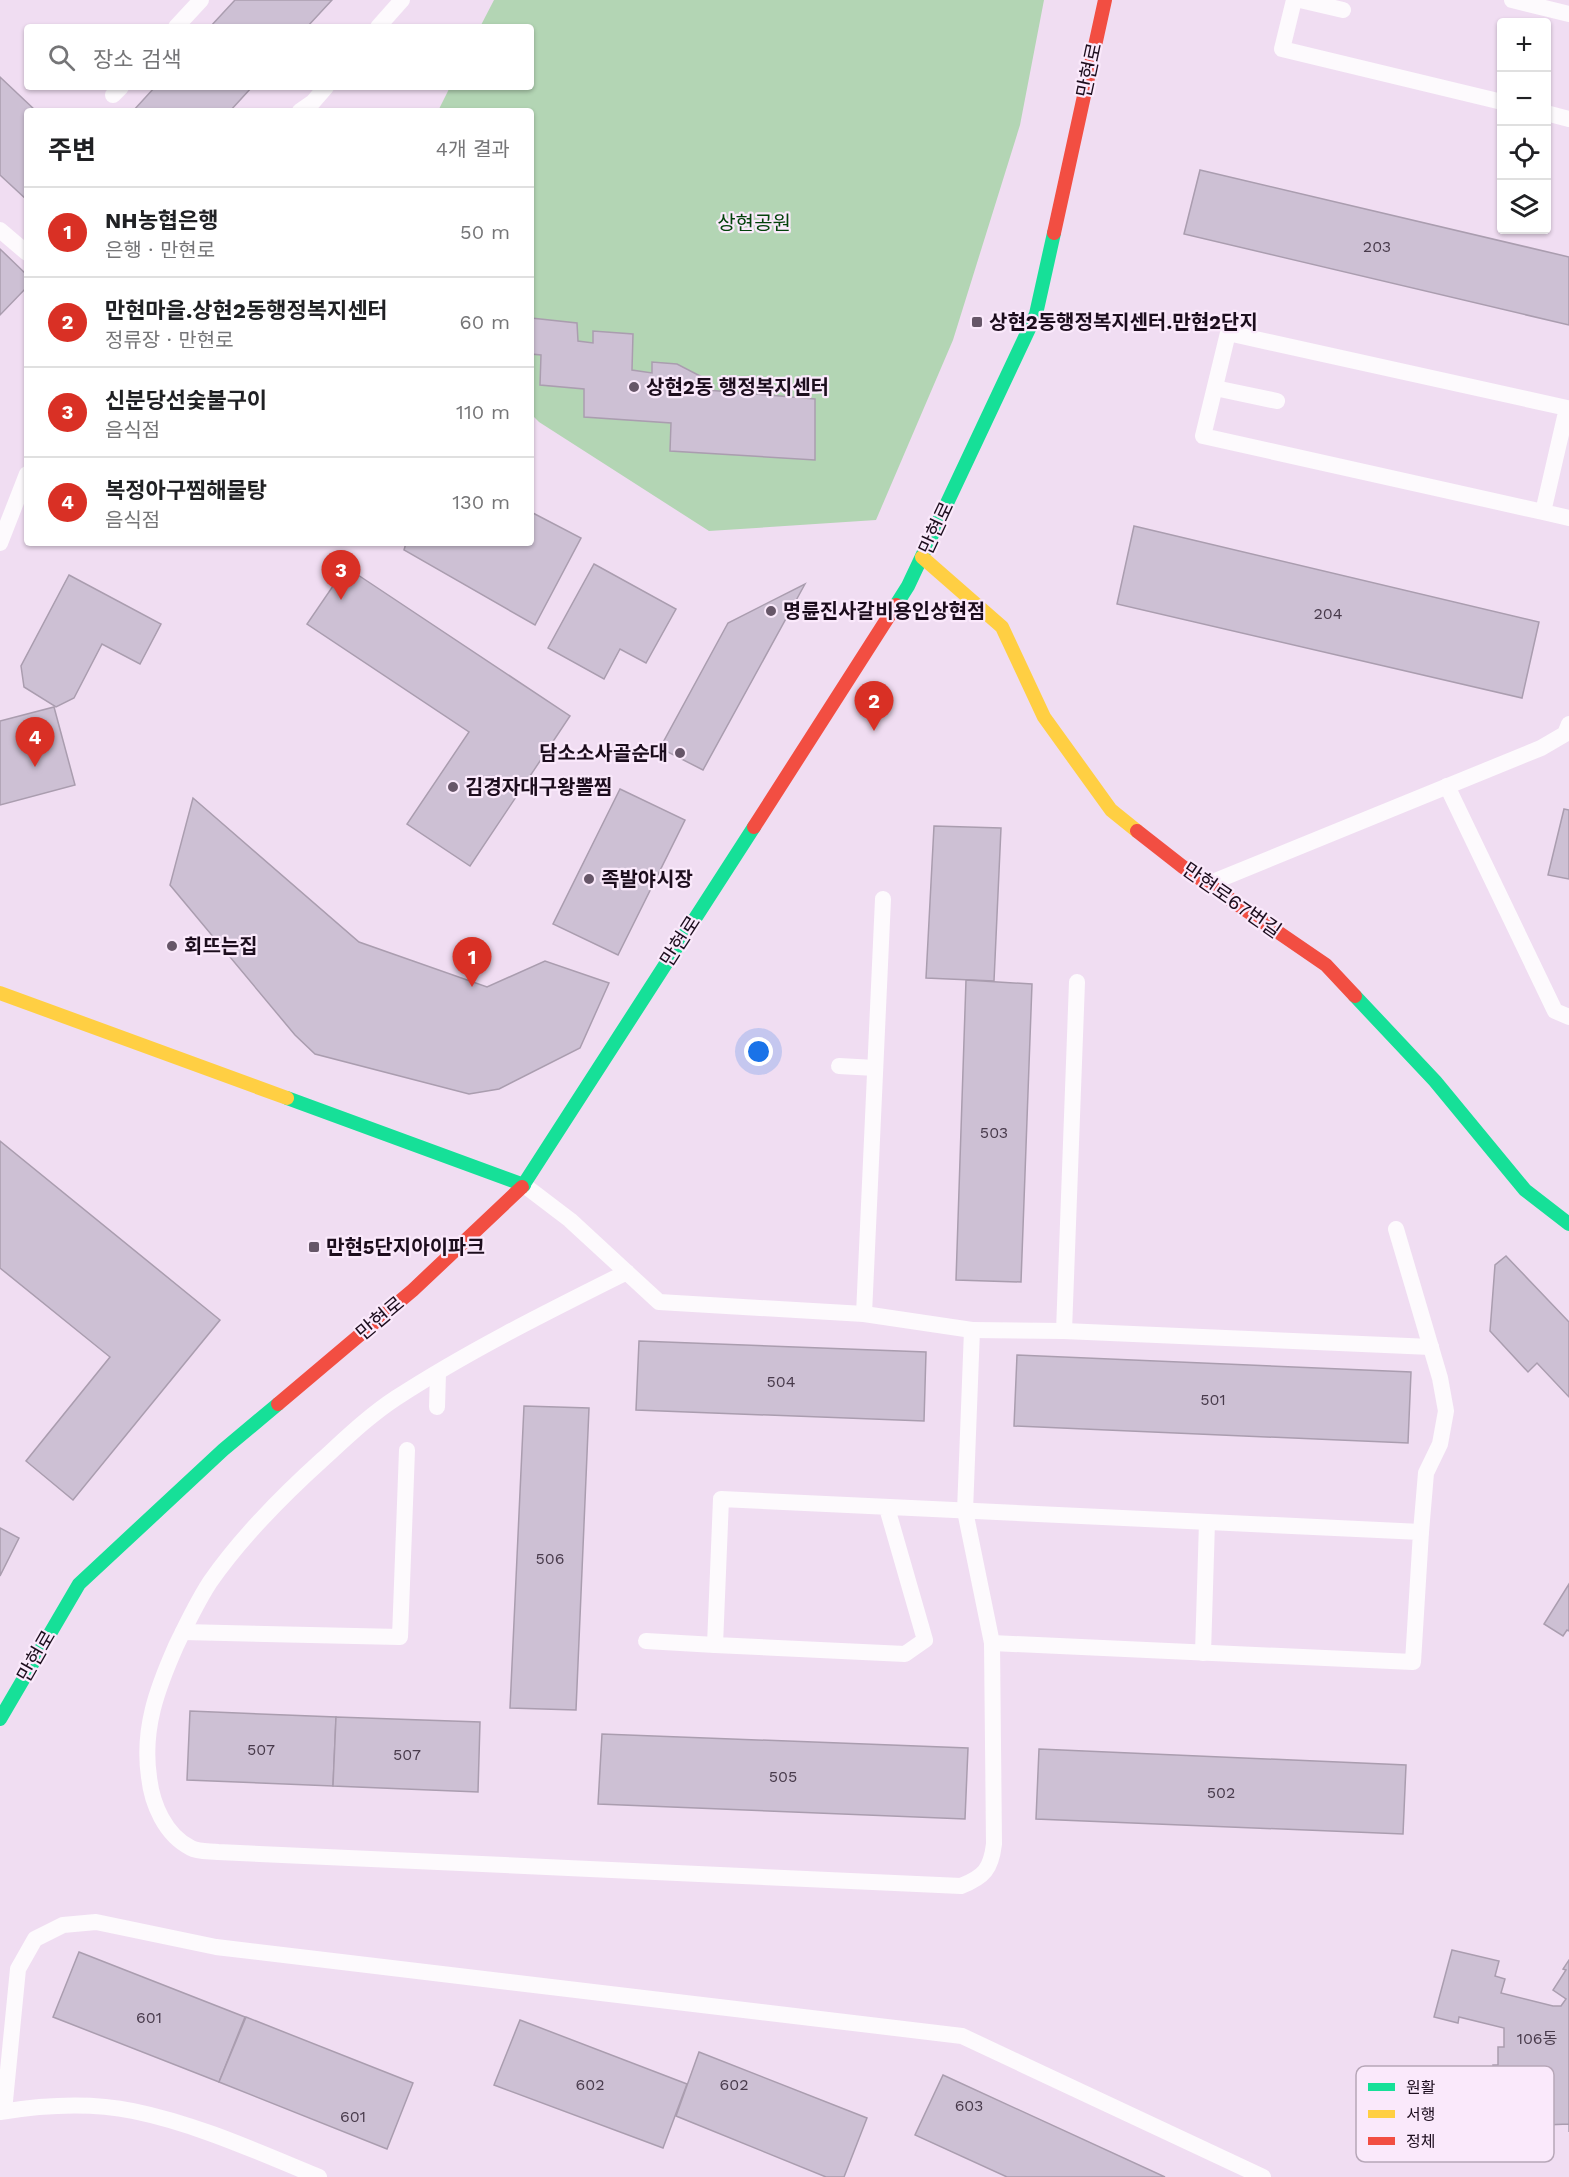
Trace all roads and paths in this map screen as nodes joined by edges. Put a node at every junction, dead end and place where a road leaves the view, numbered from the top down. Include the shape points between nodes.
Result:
1 (201, 0) edge
2 (402, 0) edge
3 (1105, 0) edge
4 (1294, 0) edge
5 (1300, 0) edge
6 (1512, 0) edge
7 (1343, 10) dead end
8 (1569, 14) edge
9 (179, 24) edge
10 (381, 24) edge
11 (323, 90) edge
12 (1497, 101) edge
13 (304, 108) edge
14 (1551, 114) edge
15 (1569, 119) edge
16 (0, 230) edge
17 (24, 250) edge
18 (1215, 388) junction
19 (1277, 401) dead end
20 (24, 482) edge
21 (1543, 512) junction
22 (1569, 518) edge
23 (0, 543) edge
24 (922, 557) junction
25 (1569, 724) edge
26 (1447, 786) junction
27 (1208, 884) junction
28 (883, 899) dead end
29 (1077, 982) dead end
30 (0, 993) edge
31 (1569, 1017) edge
32 (839, 1066) dead end
33 (875, 1068) junction
34 (524, 1185) junction
35 (1569, 1224) edge
36 (1396, 1229) dead end
37 (627, 1272) junction
38 (864, 1314) junction
39 (972, 1330) junction
40 (1064, 1332) junction
41 (1431, 1347) junction
42 (438, 1373) junction
43 (437, 1407) dead end
44 (407, 1450) dead end
45 (887, 1508) junction
46 (965, 1511) junction
47 (1207, 1522) junction
48 (1421, 1532) junction
49 (183, 1632) junction
50 (646, 1641) dead end
51 (992, 1643) junction
52 (715, 1645) junction
53 (1203, 1653) junction
54 (0, 1719) edge
55 (2, 2111) edge
56 (319, 2177) edge
57 (1263, 2177) edge

1 - 9 lane
2 - 10 lane
3 - 24 street, 만현로 via 1036,314
4 - 12 lane via 1282,49
5 - 7 lane
6 - 8 lane
11 - 13 lane
14 - 15 lane
16 - 17 lane
18 - 19 lane
18 - 21 lane via 1203,436
18 - 21 lane via 1228,333 1567,408
20 - 23 lane
21 - 22 lane
24 - 27 street, 만현로67번길 via 1002,627 1044,717 1110,810
24 - 34 street, 만현로 via 908,586
25 - 26 lane via 1565,734 1541,748
26 - 27 lane
26 - 31 lane via 1555,1011
27 - 35 street, 만현로67번길 via 1326,965 1435,1082 1525,1190
28 - 33 lane
29 - 40 lane
30 - 34 street
32 - 33 lane
33 - 38 lane
34 - 37 lane
34 - 54 street, 만현로 via 413,1290 223,1450 79,1584
36 - 41 lane
37 - 38 lane via 659,1302
37 - 42 lane via 510,1331
38 - 39 lane
39 - 40 lane
39 - 46 lane
40 - 41 lane
41 - 48 lane via 1446,1411 1440,1444 1426,1473
42 - 43 lane
42 - 49 lane via 394,1399 291,1488 215,1575
44 - 49 lane via 400,1637
45 - 46 lane
45 - 52 lane via 721,1499
45 - 52 lane via 925,1640 905,1654
46 - 47 lane
46 - 51 lane
47 - 48 lane
47 - 53 lane
48 - 53 lane via 1413,1662
49 - 51 lane via 162,1678 150,1718 146,1755 160,1815 175,1837 193,1849 961,1886 986,1871 994,1851
50 - 52 lane
51 - 53 lane
55 - 56 lane via 68,2105 132,2111 219,2136
55 - 57 lane via 18,1969 35,1939 63,1925 96,1922 216,1947 962,2036

